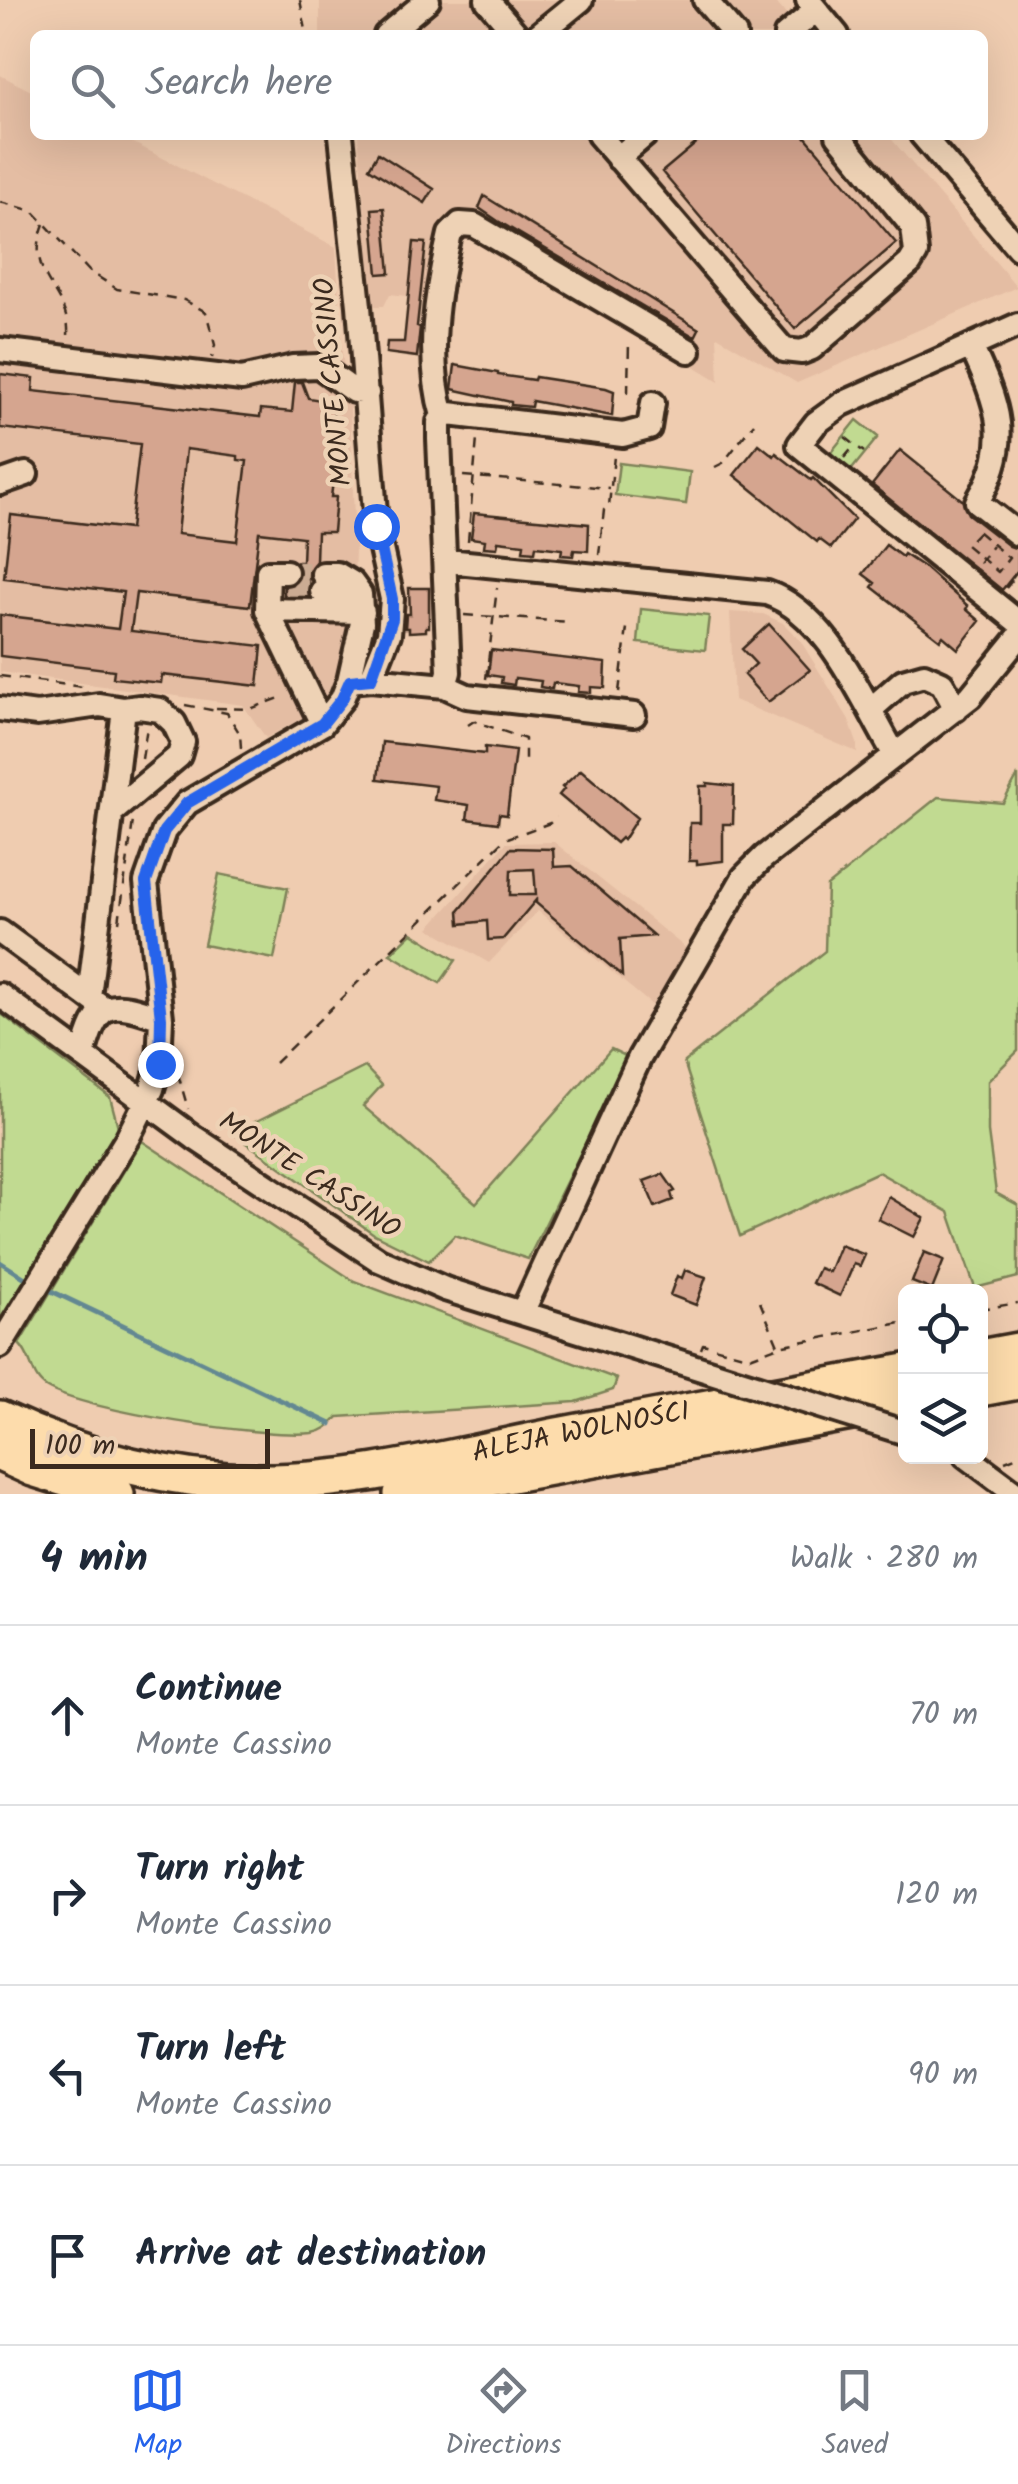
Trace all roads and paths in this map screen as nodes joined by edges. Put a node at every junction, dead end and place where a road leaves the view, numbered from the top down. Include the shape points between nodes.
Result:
1 (300, 0) edge
2 (428, 0) edge
3 (488, 0) edge
4 (581, 0) edge
5 (705, 0) edge
6 (812, 5) edge
7 (307, 30) edge
8 (392, 30) edge
9 (513, 30) edge
10 (544, 30) edge
11 (731, 30) edge
12 (790, 30) edge
13 (833, 30) edge
14 (342, 140) edge
15 (604, 140) edge
16 (639, 140) edge
17 (842, 140) edge
18 (926, 140) edge
19 (618, 158) junction
20 (0, 202) edge
21 (44, 224) junction
22 (1018, 248) edge
23 (631, 318) junction
24 (1018, 324) edge
25 (971, 346) junction
26 (0, 350) edge
27 (689, 351) dead end
28 (66, 358) junction
29 (209, 374) junction
30 (367, 393) junction
31 (628, 393) dead end
32 (653, 403) dead end
33 (443, 416) junction
34 (479, 418) junction
35 (754, 424) dead end
36 (845, 437) dead end
37 (855, 445) junction
38 (614, 450) dead end
39 (864, 452) dead end
40 (837, 467) dead end
41 (715, 468) dead end
42 (26, 474) dead end
43 (442, 474) junction
44 (475, 476) junction
45 (0, 483) edge
46 (610, 488) junction
47 (1018, 534) edge
48 (993, 545) junction
49 (982, 559) junction
50 (456, 562) junction
51 (1018, 572) edge
52 (971, 574) dead end
53 (596, 576) junction
54 (322, 582) tunnel mouth
55 (497, 590) dead end
56 (999, 596) dead end
57 (361, 603) junction
58 (448, 614) junction
59 (493, 617) junction
60 (570, 622) dead end
61 (1018, 622) edge
62 (627, 628) dead end
63 (1018, 638) edge
64 (360, 680) junction
65 (445, 686) junction
66 (303, 690) junction
67 (484, 698) junction
68 (214, 708) dead end
69 (0, 709) edge
70 (124, 709) junction
71 (956, 709) junction
72 (870, 710) junction
73 (625, 714) joint
74 (148, 722) dead end
75 (322, 724) junction
76 (468, 725) dead end
77 (894, 755) junction
78 (525, 764) dead end
79 (137, 792) junction
80 (112, 812) junction
81 (557, 817) dead end
82 (119, 922) dead end
83 (0, 932) edge
84 (0, 995) edge
85 (97, 1003) junction
86 (161, 1018) junction
87 (83, 1056) junction
88 (275, 1063) dead end
89 (178, 1072) dead end
90 (147, 1104) junction
91 (193, 1120) dead end
92 (760, 1302) dead end
93 (1018, 1303) edge
94 (988, 1308) edge
95 (522, 1313) junction
96 (898, 1324) edge
97 (703, 1344) dead end
98 (0, 1346) edge
99 (779, 1346) junction
100 (1018, 1351) edge
101 (988, 1357) edge
102 (898, 1373) edge
103 (1018, 1381) edge
104 (988, 1387) edge
105 (898, 1403) edge
106 (0, 1420) edge
107 (898, 1430) edge
108 (0, 1453) edge
109 (976, 1464) edge
110 (1006, 1488) edge
111 (116, 1494) edge
112 (402, 1494) edge

1 - 7 path
2 - 8 street
3 - 9 street
4 - 10 street
5 - 11 street
6 - 12 street
6 - 13 street
14 - 30 street, MONTE CASSINO
15 - 19 street
16 - 19 street
17 - 19 street via 913,227 916,253 802,352 784,350
18 - 22 street
20 - 21 path via 33,211
21 - 28 path via 38,253 41,271 66,311
21 - 29 path via 117,290 184,300 206,312 215,344
23 - 27 street
23 - 31 path
23 - 33 street via 474,225 460,224 448,242 432,354
24 - 25 street
25 - 47 street via 991,390 1000,436 997,462 977,502
25 - 61 street via 842,404 816,422 799,446
26 - 28 street
28 - 29 street
29 - 30 street via 253,378 319,366
30 - 64 street, MONTE CASSINO via 376,526 392,599 389,634
32 - 34 street via 649,428 623,436
33 - 34 street
33 - 43 street
34 - 44 path
35 - 41 path
36 - 37 path
37 - 39 path
37 - 40 path
38 - 46 path
42 - 45 street
43 - 44 path
43 - 50 street
44 - 46 path
44 - 50 path
46 - 53 path
48 - 49 path
48 - 49 path via 978,532 966,546
48 - 49 path via 1010,558 998,572
49 - 52 path
50 - 53 street
50 - 58 street
51 - 56 path
53 - 72 street via 783,598 820,632
54 - 57 street via 338,574 352,583
55 - 59 path
57 - 64 street
57 - 66 street via 276,590
58 - 59 path
58 - 65 street
59 - 60 path
59 - 67 path
62 - 73 path
63 - 71 street
64 - 65 street
64 - 75 street, MONTE CASSINO
65 - 67 street
66 - 68 path via 250,708
66 - 75 street
67 - 73 street
69 - 70 street
70 - 79 street via 160,710 183,742 180,756
70 - 80 street
71 - 72 street via 942,683 924,675 903,681
71 - 77 street
72 - 77 street
74 - 79 path
75 - 86 street, MONTE CASSINO via 187,803 164,831 146,882
76 - 78 path via 474,721 525,739
77 - 95 street via 744,878 640,1057
79 - 80 street
79 - 82 path
80 - 85 street
81 - 88 path via 504,839
83 - 85 street
84 - 87 street, MONTE CASSINO
85 - 86 street
85 - 87 street
86 - 90 street, MONTE CASSINO via 160,1064
87 - 90 street, MONTE CASSINO
89 - 91 path
90 - 95 street, MONTE CASSINO via 379,1260
90 - 98 street
92 - 99 path
93 - 94 path
95 - 107 street, MONTE CASSINO, bridge
96 - 99 path
97 - 99 path via 750,1357
100 - 101 highway
102 - 106 highway, ALEJA WOLNOŚCI via 400,1466 254,1482 141,1469
103 - 104 highway
105 - 112 highway, ALEJA WOLNOŚCI
108 - 111 highway
109 - 110 street

